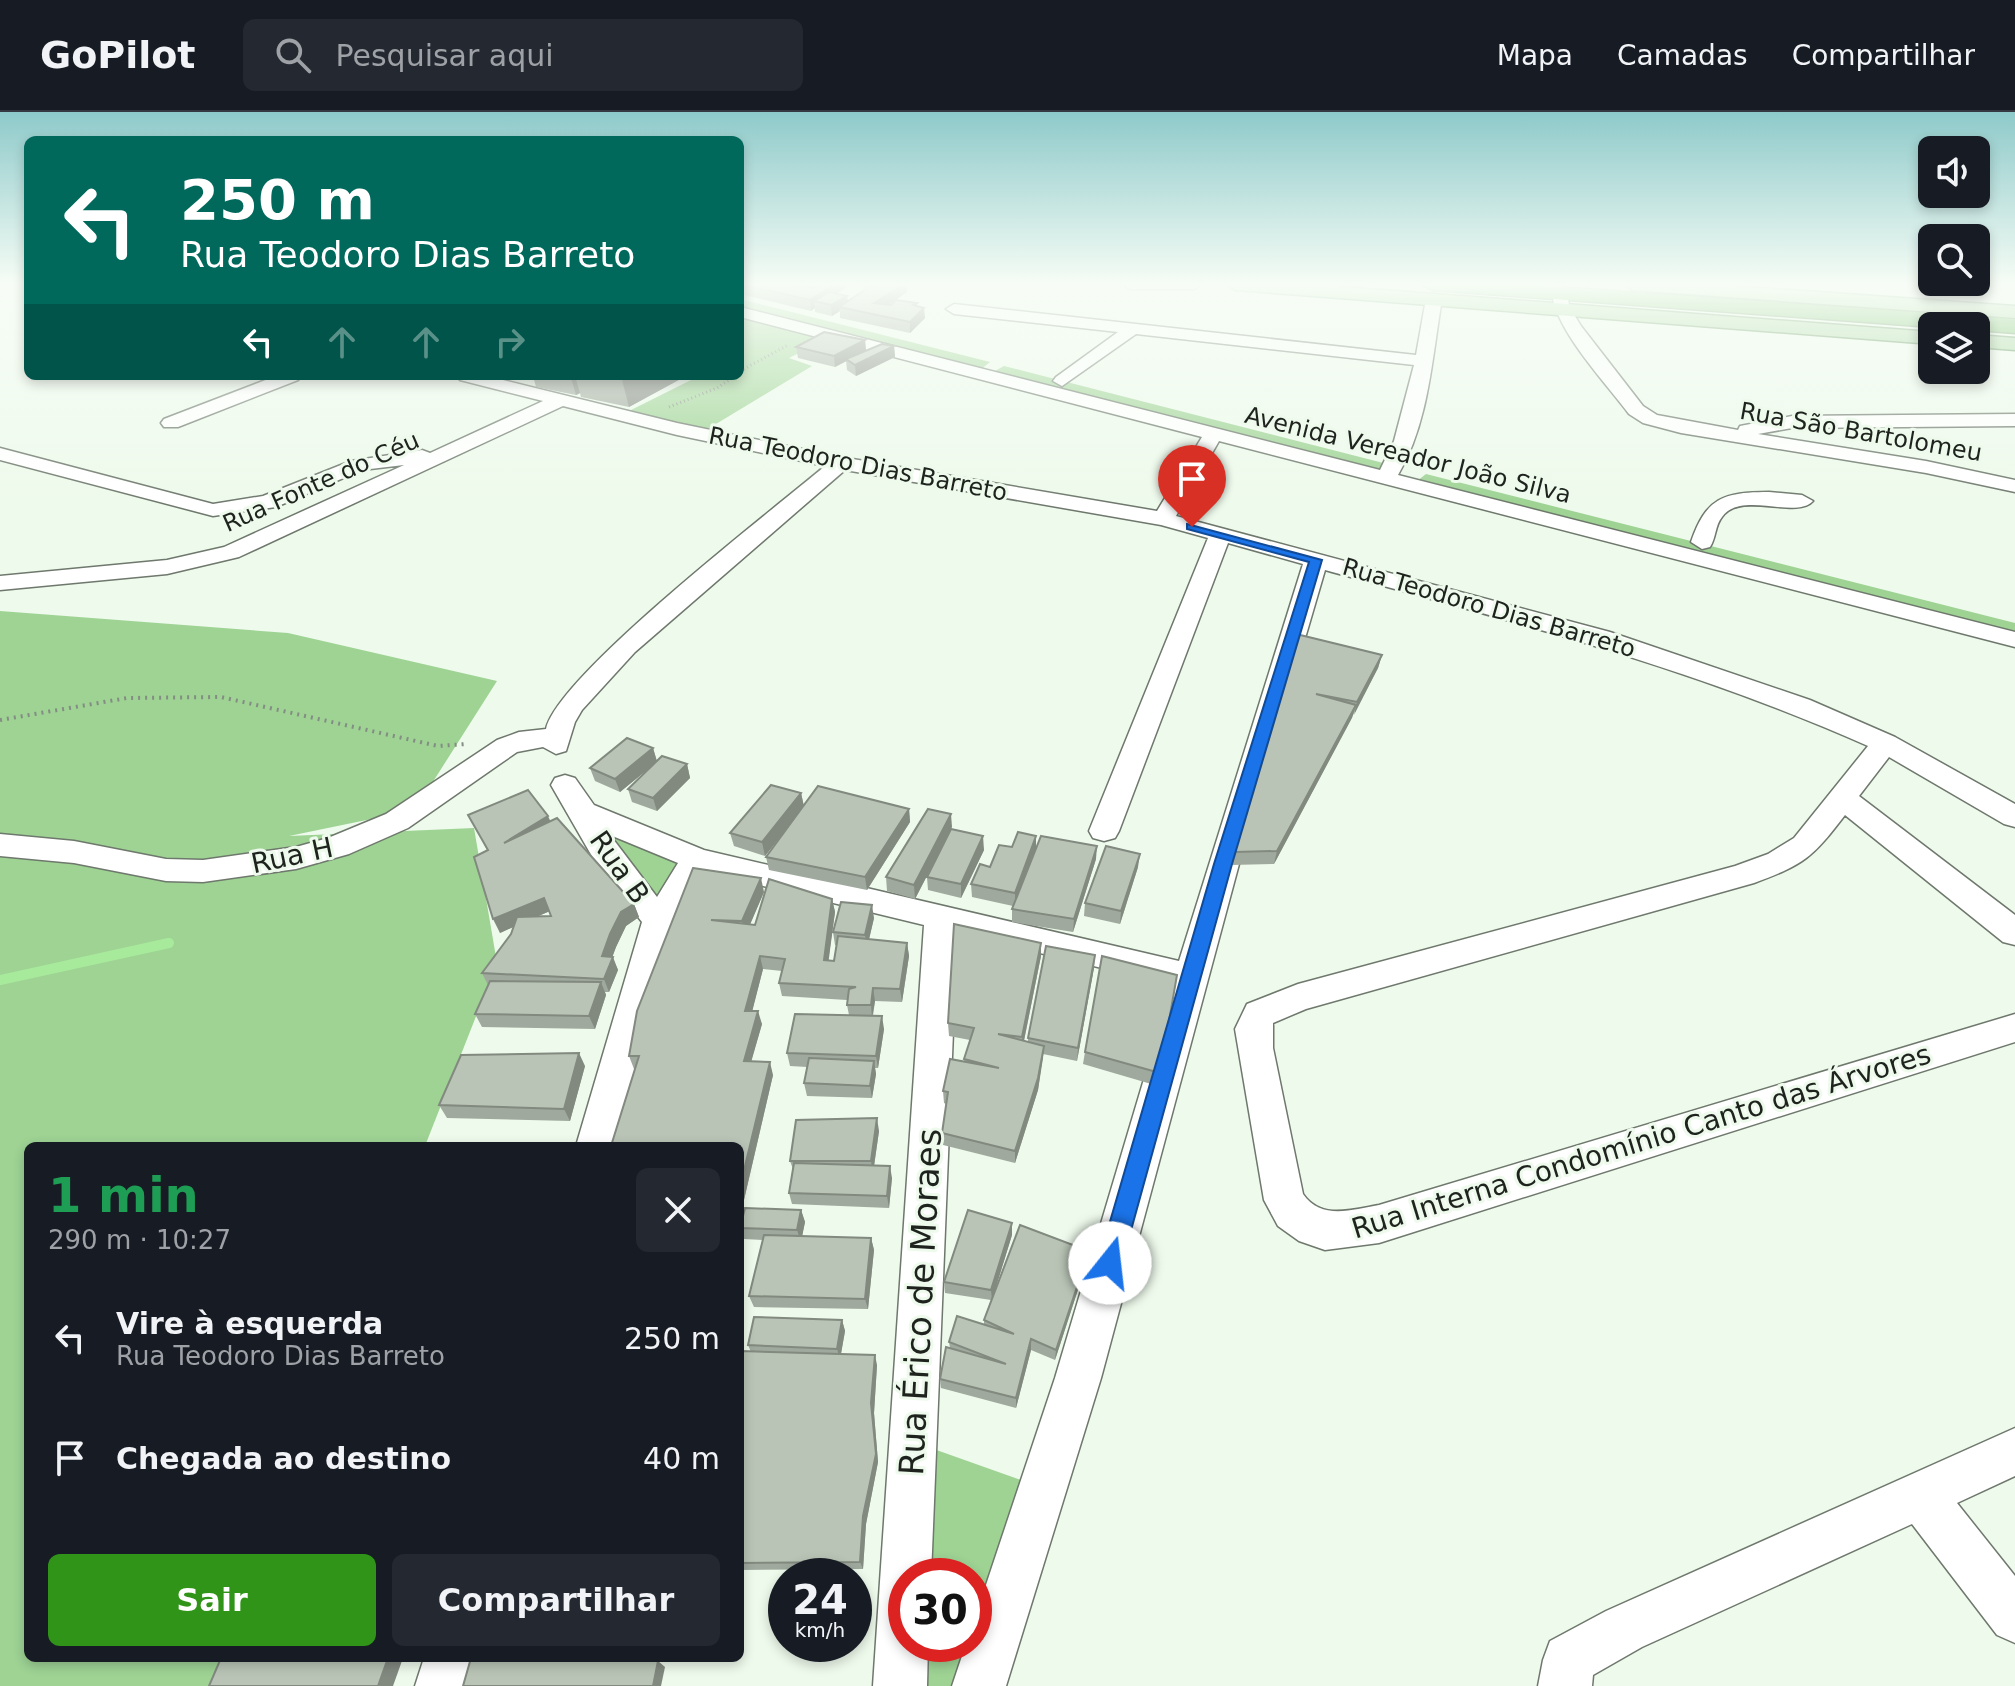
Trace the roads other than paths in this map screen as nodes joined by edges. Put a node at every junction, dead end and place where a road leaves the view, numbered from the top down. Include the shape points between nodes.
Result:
1 (936, 357) edge
2 (950, 357) edge
3 (1094, 357) edge
4 (1389, 357) edge
5 (1422, 357) edge
6 (1594, 357) edge
7 (1421, 361) junction
8 (999, 371) junction
9 (282, 380) edge
10 (481, 380) edge
11 (1062, 381) junction
12 (558, 401) junction
13 (2015, 420) edge
14 (171, 423) dead end
15 (1208, 426) junction
16 (1729, 435) junction
17 (0, 454) edge
18 (445, 455) junction
19 (841, 463) junction
20 (1390, 472) junction
21 (2015, 486) edge
22 (1802, 501) dead end
23 (1163, 519) junction
24 (1221, 534) junction
25 (1702, 542) junction
26 (1316, 560) junction
27 (0, 583) edge
28 (2015, 622) edge
29 (2015, 640) edge
30 (1885, 743) junction
31 (565, 785) dead end
32 (1843, 799) junction
33 (584, 812) junction
34 (2015, 817) edge
35 (1104, 831) dead end
36 (0, 845) edge
37 (697, 859) junction
38 (941, 918) junction
39 (659, 920) junction
40 (2015, 933) edge
41 (1192, 977) junction
42 (2015, 1028) edge
43 (596, 1142) edge
44 (2015, 1452) edge
45 (1921, 1496) junction
46 (2015, 1617) edge
47 (449, 1662) edge
48 (442, 1686) edge
49 (900, 1686) edge
50 (979, 1686) edge
51 (1565, 1686) edge

1 - 8 street, Avenida Vereador João Silva
2 - 8 street, Avenida Vereador João Silva
3 - 11 street
4 - 7 street
5 - 7 street
6 - 16 street, Rua São Bartolomeu via 1641,414
7 - 20 street via 1415,399
8 - 11 street, Avenida Vereador João Silva
8 - 15 street, Avenida Vereador João Silva
9 - 14 street
10 - 12 street, Rua Teodoro Dias Barreto
11 - 15 street, Avenida Vereador João Silva
12 - 18 street, Rua Fonte do Céu
12 - 19 street, Rua Teodoro Dias Barreto
13 - 16 street via 1792,422
15 - 20 street, Avenida Vereador João Silva
15 - 23 street
16 - 21 street, Rua São Bartolomeu
17 - 18 street via 213,510 268,502 358,465
18 - 27 street, Rua Fonte do Céu via 262,540 206,560
19 - 23 street, Rua Teodoro Dias Barreto
19 - 36 street, Rua H via 626,647 572,705 556,741 519,741 397,821 296,858 203,871
20 - 25 street, Avenida Vereador João Silva
20 - 29 street, Avenida Vereador João Silva
22 - 25 street via 1767,498 1724,505 1713,512
23 - 24 street, Rua Teodoro Dias Barreto
24 - 26 street, Rua Teodoro Dias Barreto
24 - 35 street
25 - 28 street, Avenida Vereador João Silva
26 - 30 street, Rua Teodoro Dias Barreto via 1601,637 1801,706
26 - 41 street
30 - 32 street, Rua Interna Condomínio Canto das Árvores
30 - 34 street, Rua Teodoro Dias Barreto
31 - 33 street, Rua B
32 - 40 street
32 - 42 street, Rua Interna Condomínio Canto das Árvores via 1805,846 1779,862 1298,998 1259,1014 1253,1029 1255,1048 1284,1200 1292,1216 1312,1229 1343,1232 1379,1224
33 - 37 street
33 - 39 street, Rua B via 600,850 631,893
37 - 38 street
37 - 39 street
38 - 41 street
38 - 49 street, Rua Érico de Moraes
39 - 43 street
41 - 50 street via 1078,1378
44 - 45 street
45 - 46 street
45 - 51 street via 1590,1647 1569,1660
47 - 48 street

